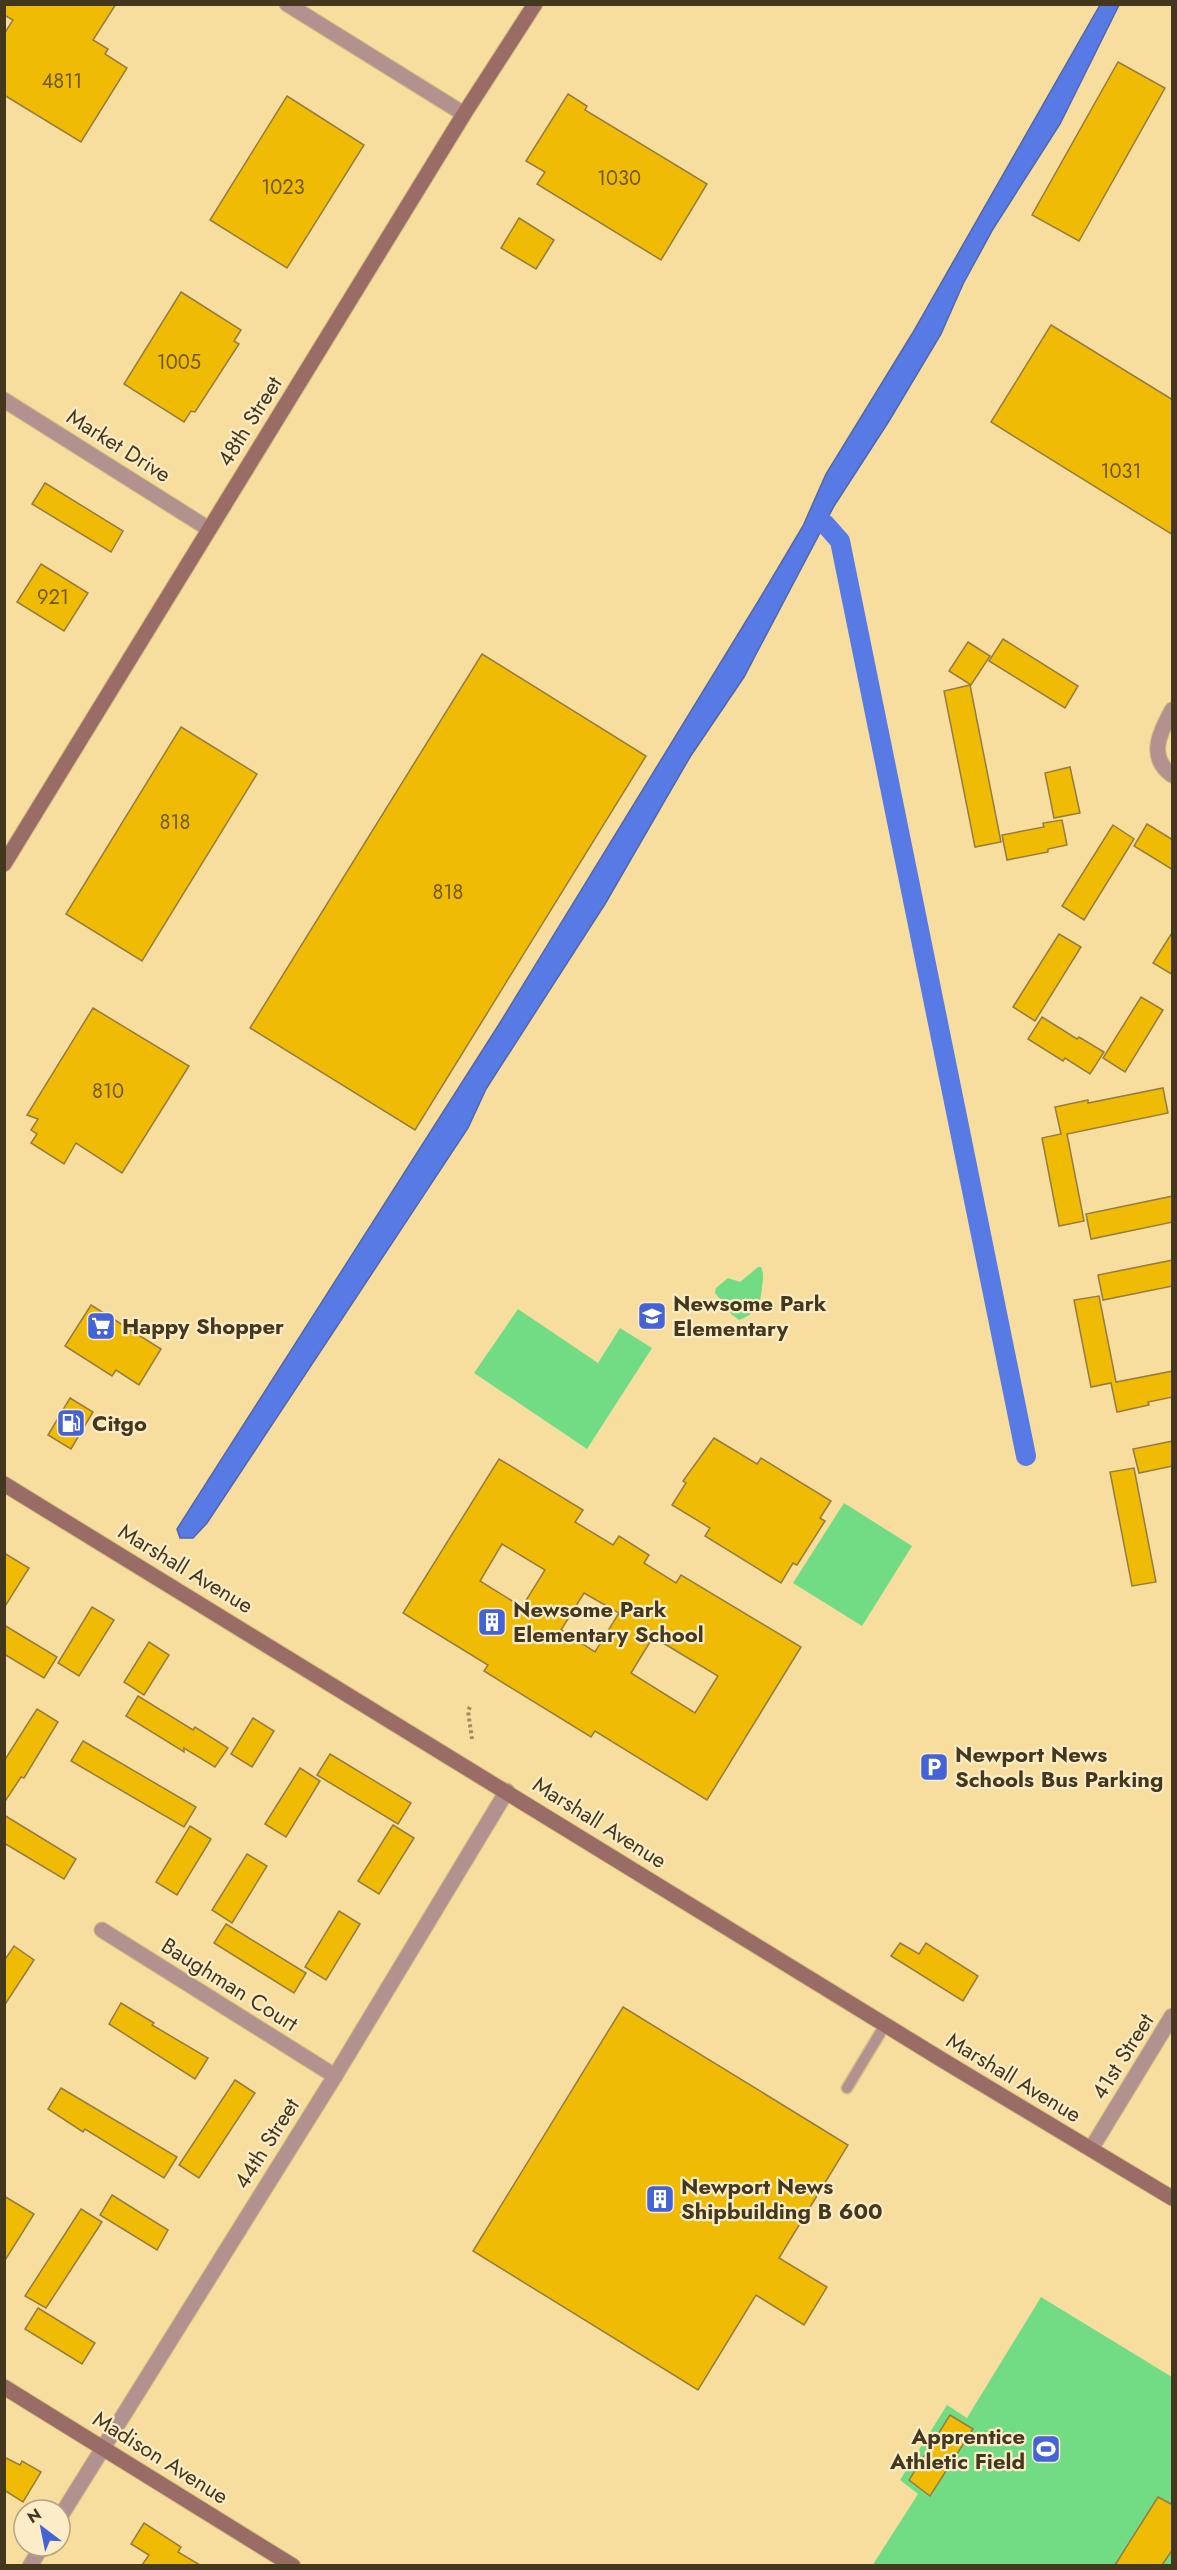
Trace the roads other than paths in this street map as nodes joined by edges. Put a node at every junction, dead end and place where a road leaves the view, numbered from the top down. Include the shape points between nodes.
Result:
1 (287, 4) edge
2 (535, 4) edge
3 (464, 114) junction
4 (4, 400) edge
5 (209, 529) junction
6 (1173, 710) edge
7 (1173, 775) edge
8 (4, 864) edge
9 (4, 1484) edge
10 (507, 1791) junction
11 (102, 1930) dead end
12 (1173, 2016) edge
13 (885, 2025) junction
14 (335, 2076) junction
15 (847, 2088) dead end
16 (1091, 2149) junction
17 (1173, 2198) edge
18 (4, 2387) edge
19 (103, 2447) junction
20 (72, 2498) edge
21 (293, 2565) edge

1 - 3 street
2 - 3 street, 48th Street
3 - 5 street, 48th Street
4 - 5 street, Market Drive
5 - 8 street, 48th Street
6 - 7 street via 1161,730 1157,752
9 - 10 street, Marshall Avenue
10 - 13 street, Marshall Avenue
10 - 14 street, 44th Street
11 - 14 street, Baughman Court
12 - 16 street, 41st Street
13 - 15 lane
13 - 16 street, Marshall Avenue
14 - 19 street, 44th Street
16 - 17 street, Marshall Avenue
18 - 19 street, Madison Avenue
19 - 20 street, 44th Street
19 - 21 street, Madison Avenue

